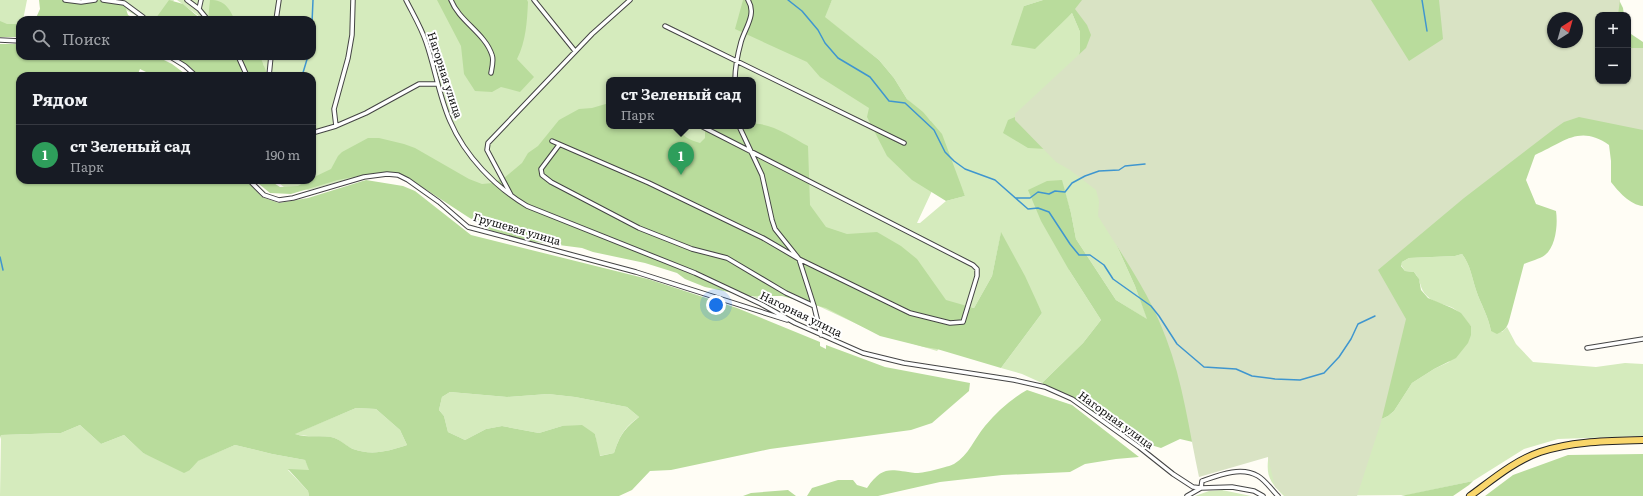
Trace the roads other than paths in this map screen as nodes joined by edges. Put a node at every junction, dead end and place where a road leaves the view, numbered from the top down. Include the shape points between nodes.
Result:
1 (65, 0) edge
2 (95, 0) edge
3 (103, 0) edge
4 (187, 0) edge
5 (202, 0) edge
6 (279, 0) edge
7 (353, 0) edge
8 (406, 0) edge
9 (451, 0) edge
10 (534, 0) edge
11 (630, 0) edge
12 (748, 0) edge
13 (199, 9) junction
14 (142, 16) edge
15 (205, 16) edge
16 (277, 16) edge
17 (665, 26) dead end
18 (0, 40) edge
19 (16, 41) edge
20 (575, 51) junction
21 (175, 60) edge
22 (240, 60) edge
23 (271, 60) edge
24 (738, 62) junction
25 (192, 72) edge
26 (245, 72) edge
27 (269, 72) edge
28 (491, 74) dead end
29 (736, 77) edge
30 (438, 84) junction
31 (336, 126) junction
32 (707, 129) edge
33 (740, 129) edge
34 (316, 132) edge
35 (552, 141) dead end
36 (904, 143) dead end
37 (559, 145) junction
38 (750, 150) junction
39 (253, 184) edge
40 (513, 197) junction
41 (799, 259) junction
42 (814, 306) junction
43 (795, 323) junction
44 (822, 335) junction
45 (1643, 338) edge
46 (1587, 348) dead end
47 (1643, 440) edge
48 (1201, 488) junction
49 (1187, 496) edge
50 (1263, 496) edge
51 (1278, 496) edge
52 (1470, 496) edge

1 - 2 street
3 - 14 street via 124,3
4 - 13 street
5 - 13 street
6 - 16 street
7 - 31 street via 352,36 334,109
8 - 30 street, Нагорная улица via 426,41
9 - 28 street via 488,47 492,55
10 - 20 street
11 - 20 street
12 - 24 street via 752,9 751,18 741,43
13 - 15 street
17 - 24 street
18 - 19 street
20 - 40 street via 488,143 487,150
21 - 25 street
22 - 26 street
23 - 27 street
24 - 29 street
24 - 36 street
30 - 31 street via 419,84
30 - 40 street, Нагорная улица via 449,121 463,148
31 - 34 street
32 - 38 street
33 - 38 street
35 - 37 street
37 - 41 street via 656,186 764,238
37 - 42 street via 541,169 542,175 551,182 639,228 692,249 727,258 786,293
38 - 41 street via 762,175 775,229
38 - 41 street via 973,266 977,270 977,276 963,322 950,323 910,313
39 - 43 street, Грушевая улица via 264,195 279,200 364,177 398,175 433,198 468,227 636,272
40 - 43 street, Нагорная улица via 527,206 695,273
41 - 42 street
42 - 44 street
43 - 44 street, Нагорная улица
44 - 48 street, Нагорная улица via 863,353 904,363 1014,380 1045,388 1072,399 1139,446 1173,474
45 - 46 street
47 - 52 main road via 1581,444 1540,452 1513,465
48 - 49 street
48 - 50 street via 1243,488
48 - 51 street via 1202,481 1247,471 1259,476

